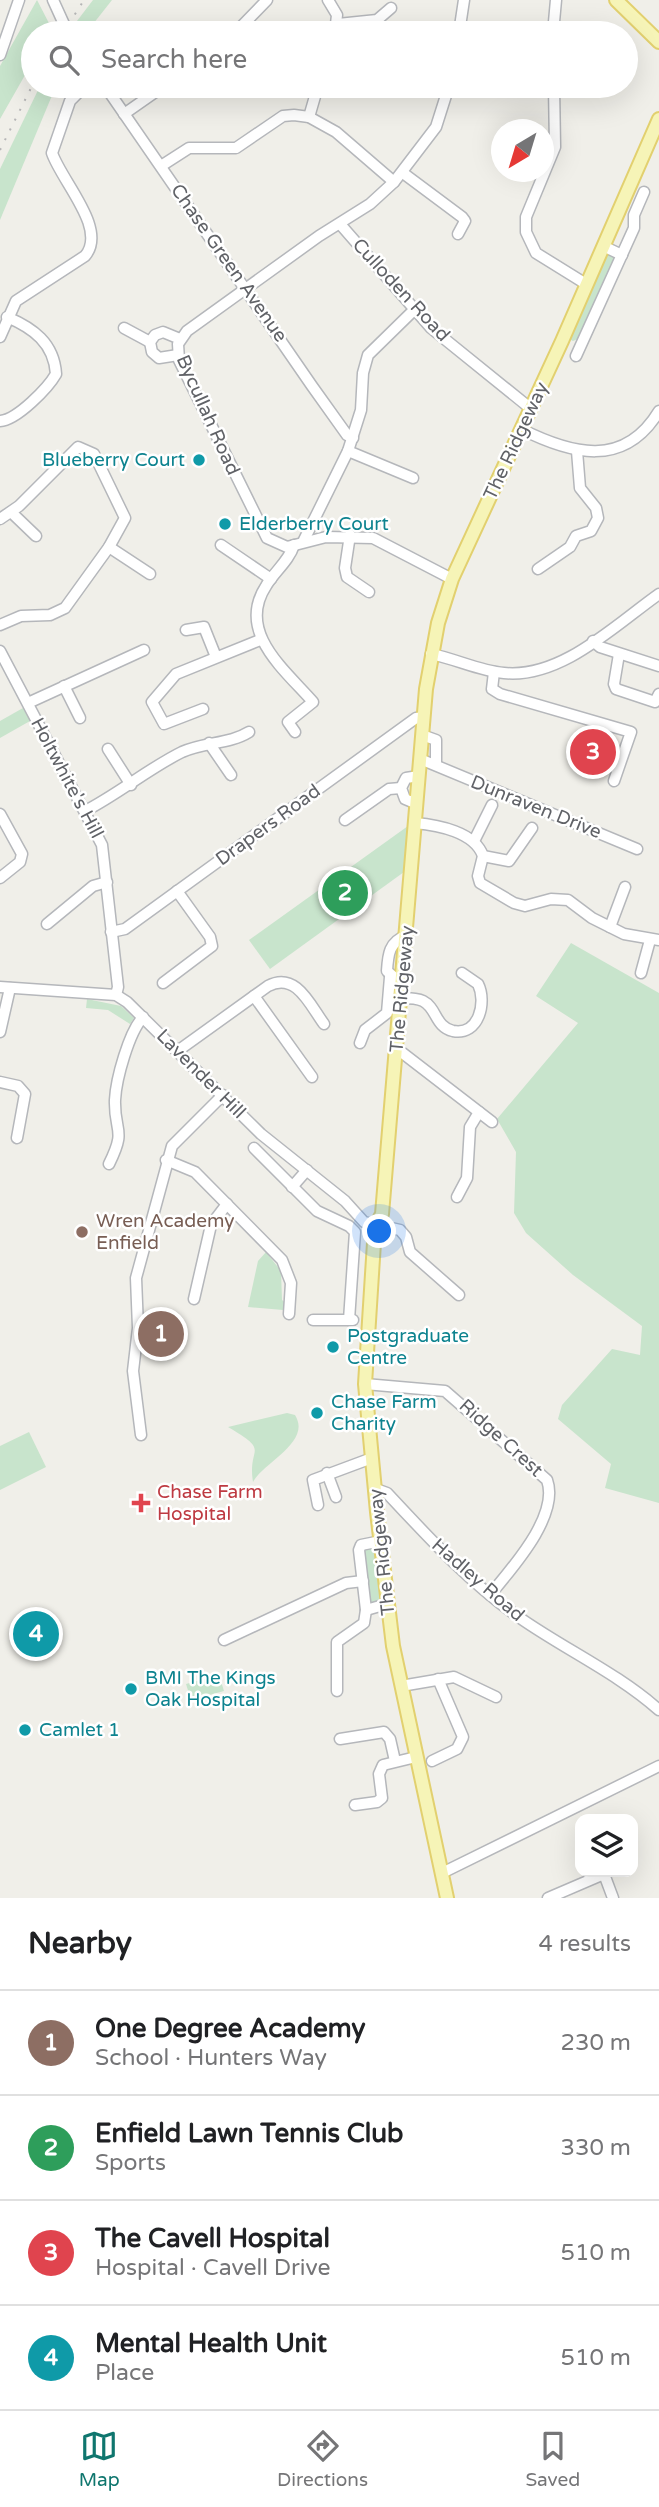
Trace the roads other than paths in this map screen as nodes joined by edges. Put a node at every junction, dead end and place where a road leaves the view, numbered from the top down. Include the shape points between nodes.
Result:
1 (19, 0) edge
2 (53, 0) edge
3 (267, 0) edge
4 (328, 0) edge
5 (464, 0) edge
6 (556, 0) edge
7 (616, 0) edge
8 (391, 8) dead end
9 (63, 21) edge
10 (247, 21) edge
11 (336, 21) edge
12 (372, 21) edge
13 (460, 21) edge
14 (554, 21) edge
15 (638, 21) edge
16 (638, 21) edge
17 (659, 42) edge
18 (659, 48) edge
19 (0, 55) edge
20 (73, 98) edge
21 (113, 98) edge
22 (147, 98) edge
23 (315, 98) edge
24 (445, 98) edge
25 (554, 98) edge
26 (124, 114) junction
27 (309, 117) junction
28 (659, 119) edge
29 (161, 166) junction
30 (402, 173) junction
31 (394, 182) junction
32 (644, 192) dead end
33 (618, 212) junction
34 (635, 222) junction
35 (340, 224) junction
36 (458, 234) dead end
37 (603, 246) junction
38 (622, 255) junction
39 (586, 284) junction
40 (246, 287) junction
41 (414, 310) junction
42 (7, 317) junction
43 (124, 328) dead end
44 (0, 337) edge
45 (180, 339) junction
46 (562, 341) junction
47 (150, 342) junction
48 (178, 355) junction
49 (530, 408) junction
50 (659, 411) edge
51 (0, 421) edge
52 (521, 429) junction
53 (353, 438) junction
54 (577, 450) junction
55 (348, 451) junction
56 (413, 478) dead end
57 (12, 513) junction
58 (0, 519) edge
59 (350, 535) junction
60 (36, 536) dead end
61 (304, 540) junction
62 (222, 545) dead end
63 (294, 545) junction
64 (109, 547) junction
65 (538, 569) dead end
66 (150, 574) dead end
67 (271, 579) junction
68 (452, 579) junction
69 (369, 592) dead end
70 (659, 594) edge
71 (0, 625) edge
72 (186, 630) dead end
73 (260, 640) junction
74 (593, 641) junction
75 (144, 650) dead end
76 (0, 651) edge
77 (432, 654) junction
78 (619, 654) junction
79 (216, 657) junction
80 (659, 666) edge
81 (494, 671) junction
82 (64, 685) junction
83 (659, 694) edge
84 (28, 703) junction
85 (203, 709) dead end
86 (424, 717) junction
87 (80, 718) dead end
88 (249, 732) dead end
89 (295, 732) dead end
90 (422, 735) junction
91 (209, 743) junction
92 (108, 749) dead end
93 (421, 759) junction
94 (436, 763) junction
95 (231, 775) dead end
96 (419, 776) junction
97 (614, 781) dead end
98 (131, 785) junction
99 (401, 788) junction
100 (417, 804) junction
101 (492, 804) dead end
102 (85, 811) junction
103 (0, 814) edge
104 (345, 820) dead end
105 (415, 823) junction
106 (532, 828) dead end
107 (474, 841) junction
108 (637, 849) dead end
109 (483, 856) junction
110 (0, 878) edge
111 (107, 882) junction
112 (625, 887) dead end
113 (177, 891) junction
114 (47, 924) dead end
115 (610, 926) junction
116 (111, 932) junction
117 (655, 940) edge
118 (462, 973) dead end
119 (641, 973) dead end
120 (396, 978) junction
121 (163, 983) dead end
122 (5, 987) edge
123 (116, 995) junction
124 (254, 996) junction
125 (401, 998) junction
126 (143, 1017) junction
127 (324, 1024) dead end
128 (0, 1032) edge
129 (360, 1042) dead end
130 (396, 1048) junction
131 (179, 1050) junction
132 (312, 1077) dead end
133 (0, 1082) edge
134 (223, 1095) junction
135 (479, 1112) junction
136 (492, 1122) dead end
137 (17, 1138) dead end
138 (254, 1148) dead end
139 (166, 1160) junction
140 (109, 1164) dead end
141 (307, 1170) junction
142 (292, 1187) junction
143 (457, 1197) dead end
144 (227, 1204) junction
145 (375, 1227) junction
146 (460, 1295) dead end
147 (194, 1299) dead end
148 (289, 1314) dead end
149 (313, 1320) dead end
150 (365, 1384) junction
151 (141, 1436) dead end
152 (372, 1458) junction
153 (327, 1473) junction
154 (376, 1489) junction
155 (335, 1497) dead end
156 (318, 1505) dead end
157 (381, 1541) junction
158 (363, 1581) junction
159 (490, 1595) junction
160 (387, 1604) junction
161 (366, 1609) junction
162 (224, 1640) dead end
163 (438, 1679) junction
164 (401, 1686) junction
165 (337, 1691) dead end
166 (496, 1697) dead end
167 (659, 1710) edge
168 (340, 1739) dead end
169 (416, 1757) junction
170 (395, 1761) junction
171 (432, 1761) dead end
172 (659, 1766) edge
173 (355, 1805) dead end
174 (442, 1873) junction
175 (598, 1877) edge
176 (608, 1877) edge
177 (447, 1898) edge
178 (548, 1898) edge
179 (613, 1898) edge

1 - 19 street
2 - 9 street
3 - 10 street
4 - 11 street via 335,9
5 - 13 street
6 - 14 street
7 - 16 main road
8 - 12 street
15 - 17 main road
17 - 18 main road
20 - 42 street via 52,153 91,227 93,242 85,256 16,301
21 - 26 street, Chase Green Avenue
22 - 26 street
23 - 27 street
24 - 30 street, Bycullah Road via 436,127
25 - 39 street via 555,148 529,208 526,232 536,253
26 - 29 street, Chase Green Avenue
27 - 29 street via 283,116 236,148 189,148
27 - 31 street via 336,132
28 - 33 main road, The Ridgeway
29 - 40 street, Chase Green Avenue
30 - 31 street, Bycullah Road
30 - 36 street via 465,221
31 - 35 street, Bycullah Road
32 - 34 street
33 - 34 street
33 - 37 main road, The Ridgeway
34 - 38 street
35 - 40 street, Bycullah Road
35 - 41 street, Culloden Road
37 - 38 street
37 - 39 main road, The Ridgeway
38 - 46 street via 577,352
39 - 46 main road, The Ridgeway
40 - 45 street, Bycullah Road
40 - 53 street, Chase Green Avenue
41 - 49 street, Culloden Road
41 - 53 street via 368,355
42 - 44 street
42 - 51 street via 39,333 57,374 9,420
43 - 47 street
45 - 47 street via 163,332
45 - 48 street, Bycullah Road
46 - 49 main road, The Ridgeway
47 - 48 street via 155,356
48 - 63 street, Bycullah Road via 262,532 283,546
49 - 52 main road, The Ridgeway
50 - 54 street via 626,444 603,451
52 - 54 street
52 - 68 main road, The Ridgeway
53 - 55 street
54 - 65 street via 580,488 596,508 596,523
55 - 56 street
55 - 61 street
57 - 58 street
57 - 60 street
57 - 64 street via 69,453 78,447 87,449 94,454 125,518
59 - 61 street
59 - 68 street via 384,542
59 - 69 street via 346,577
61 - 63 street
62 - 67 street
63 - 67 street
64 - 66 street
64 - 71 street via 65,608
67 - 73 street via 258,607
68 - 77 main road, The Ridgeway
70 - 74 street
72 - 79 street via 204,627
73 - 79 street
73 - 89 street via 313,702 288,722
74 - 78 street
74 - 81 street via 551,668 519,674
75 - 82 street
76 - 84 street, Holtwhite's Hill
77 - 81 street
77 - 86 main road, The Ridgeway
78 - 80 street
78 - 83 street via 616,689 655,702
79 - 85 street via 176,674 152,702 164,724
81 - 97 street via 492,689 500,694 631,732
82 - 84 street
82 - 87 street
84 - 102 street, Holtwhite's Hill
86 - 90 main road, The Ridgeway
86 - 113 street, Drapers Road via 416,718
88 - 91 street via 237,739
90 - 93 main road, The Ridgeway
90 - 94 street via 436,740
91 - 95 street
91 - 98 street via 179,753
92 - 98 street
93 - 94 street, Dunraven Drive
93 - 96 main road, The Ridgeway
94 - 108 street, Dunraven Drive
96 - 99 street via 406,778
96 - 100 main road, The Ridgeway
98 - 102 street
99 - 100 street via 405,799
99 - 104 street via 389,789
100 - 105 main road, The Ridgeway
101 - 107 street
102 - 111 street, Holtwhite's Hill via 105,855
103 - 110 street via 22,854 20,862
105 - 107 street via 437,825
105 - 120 main road, The Ridgeway via 407,935
106 - 109 street via 509,861
107 - 109 street
109 - 115 street via 480,883 514,903 525,906 561,898
111 - 114 street via 93,886
111 - 116 street, Holtwhite's Hill
112 - 115 street
113 - 116 street, Drapers Road via 125,929
113 - 121 street via 212,946
115 - 117 street
116 - 123 street, Holtwhite's Hill
117 - 119 street
118 - 125 street via 478,984 482,1002 478,1019 463,1031 446,1029 423,1000
120 - 125 main road, The Ridgeway
120 - 129 street via 387,1013 365,1030
122 - 123 street
122 - 128 street
123 - 126 street, Lavender Hill
124 - 127 street via 272,983 291,983
124 - 131 street
124 - 132 street
125 - 130 main road, The Ridgeway
126 - 131 street, Lavender Hill
126 - 140 street via 133,1030 116,1096 120,1139
130 - 135 street
130 - 145 main road, The Ridgeway via 382,1214
131 - 134 street, Lavender Hill
133 - 137 street via 18,1086 25,1094
134 - 139 street via 178,1137
134 - 141 street, Lavender Hill via 261,1134
135 - 136 street
135 - 143 street via 470,1128 467,1178
138 - 142 street
139 - 144 street via 190,1168
139 - 151 street via 134,1286 138,1328 133,1371
141 - 142 street
141 - 145 street, Lavender Hill via 363,1222
142 - 149 street via 317,1211 355,1232 351,1320
144 - 147 street via 211,1225
144 - 148 street via 286,1268 291,1283
145 - 146 street via 400,1230 411,1252
145 - 150 main road, The Ridgeway
150 - 152 main road, The Ridgeway
150 - 159 street, Ridge Crest via 451,1394 547,1480 539,1532
152 - 153 street
152 - 154 main road, The Ridgeway
153 - 155 street
153 - 156 street via 313,1480
154 - 157 main road, The Ridgeway
154 - 159 street, Hadley Road via 387,1493
157 - 158 street via 360,1547
157 - 160 main road, The Ridgeway
158 - 161 street
158 - 162 street via 346,1583
159 - 167 street, Hadley Road
160 - 161 street
160 - 164 main road, The Ridgeway
161 - 165 street via 364,1623 337,1642
163 - 164 street
163 - 166 street via 457,1678
163 - 171 street via 463,1737 457,1749
164 - 169 main road, The Ridgeway
168 - 170 street via 384,1732
169 - 170 street
169 - 174 main road, The Ridgeway
170 - 173 street via 379,1770 381,1800
172 - 174 street
174 - 177 main road, The Ridgeway
175 - 178 street
176 - 179 street

